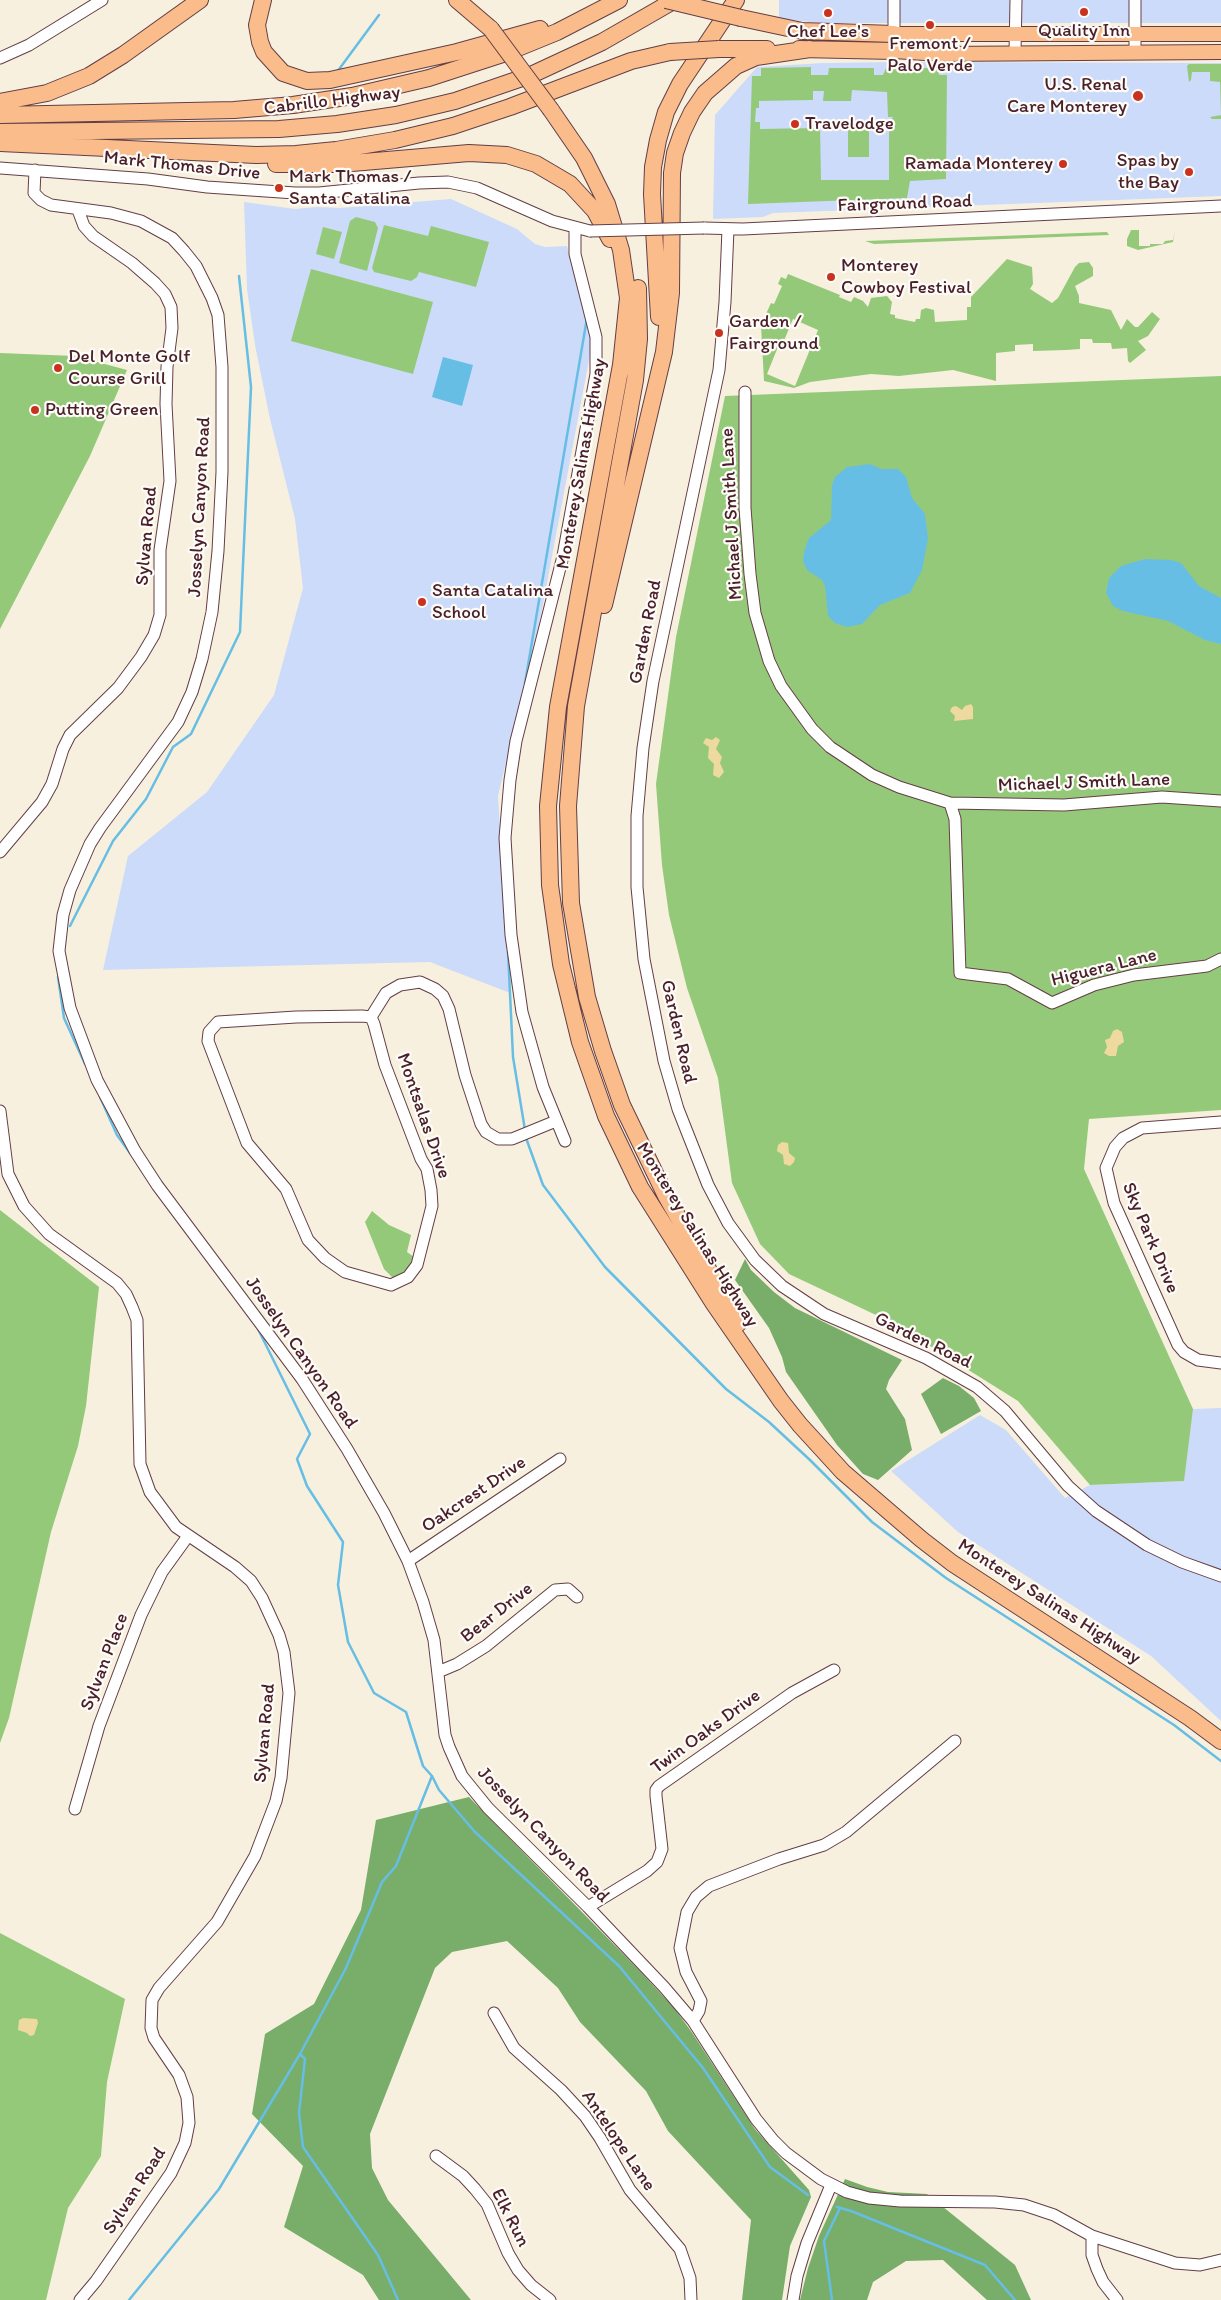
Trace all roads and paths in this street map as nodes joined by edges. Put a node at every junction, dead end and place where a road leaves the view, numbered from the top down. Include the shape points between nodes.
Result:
1 (102, 0) edge
2 (263, 0) edge
3 (457, 0) edge
4 (473, 0) edge
5 (666, 0) edge
6 (675, 0) edge
7 (736, 0) edge
8 (894, 0) edge
9 (1016, 0) edge
10 (1135, 0) edge
11 (614, 2) edge
12 (197, 3) edge
13 (496, 28) junction
14 (1135, 34) junction
15 (1221, 34) edge
16 (1016, 35) junction
17 (894, 43) junction
18 (810, 49) junction
19 (1135, 52) junction
20 (1221, 52) edge
21 (1015, 53) junction
22 (0, 58) edge
23 (0, 102) edge
24 (555, 108) junction
25 (0, 114) edge
26 (0, 132) edge
27 (0, 143) edge
28 (227, 154) junction
29 (0, 168) edge
30 (35, 170) junction
31 (1221, 206) edge
32 (78, 210) junction
33 (576, 228) junction
34 (728, 229) junction
35 (590, 231) joint
36 (624, 345) junction
37 (745, 392) dead end
38 (644, 438) junction
39 (574, 726) junction
40 (1221, 801) edge
41 (950, 803) junction
42 (0, 852) edge
43 (1221, 959) edge
44 (370, 1017) junction
45 (0, 1111) edge
46 (556, 1121) junction
47 (1221, 1122) edge
48 (565, 1141) dead end
49 (1221, 1363) edge
50 (560, 1459) dead end
51 (862, 1487) junction
52 (188, 1536) junction
53 (408, 1561) junction
54 (1221, 1576) edge
55 (577, 1597) dead end
56 (834, 1670) dead end
57 (438, 1672) junction
58 (955, 1741) dead end
59 (1221, 1742) edge
60 (75, 1809) dead end
61 (588, 1907) junction
62 (494, 2013) dead end
63 (693, 2021) junction
64 (436, 2156) dead end
65 (831, 2185) junction
66 (1092, 2236) junction
67 (1221, 2260) edge
68 (80, 2300) edge
69 (550, 2300) edge
70 (690, 2300) edge
71 (793, 2300) edge
72 (1117, 2300) edge

1 - 22 street via 30,46
2 - 11 highway via 258,37 264,52 283,73 312,82 476,48
3 - 13 highway
4 - 13 highway
5 - 17 highway, bridge via 802,31
6 - 26 highway, Cabrillo Highway via 602,42 531,74 464,98 396,115 298,128
7 - 38 highway via 680,84 666,112 656,149 652,194 659,331
8 - 17 street
9 - 16 street
10 - 14 street
11 - 25 highway, Cabrillo Highway via 540,40 484,61 352,96 234,110
12 - 23 highway via 89,76 47,93
13 - 24 highway
14 - 15 main road
14 - 16 main road
14 - 19 street
16 - 17 main road
16 - 21 street
17 - 18 highway
17 - 21 main road via 940,54
18 - 28 highway, bridge via 670,52 631,62 491,114 415,136 316,152
18 - 38 highway via 756,57 736,66 705,93 685,126 672,173 671,293 667,332
19 - 20 main road
19 - 21 main road
24 - 36 highway via 589,167 616,230 628,298
24 - 39 highway via 598,163 615,200 630,248 639,308 635,380
27 - 28 highway
28 - 36 highway via 272,164 310,166 489,153 517,157 540,166 577,191 595,211 608,234 622,289
29 - 30 street, Mark Thomas Drive
30 - 32 street, Josselyn Canyon Road via 34,193 40,200
30 - 33 street, Mark Thomas Drive via 301,194 429,182 453,183 477,188 552,221
31 - 34 street, Fairground Road
32 - 42 street, Sylvan Road via 84,226 93,236 155,283 171,307 166,404 170,481 160,550 160,615 154,635 141,657 118,688 70,735 48,792
32 - 53 street, Josselyn Canyon Road via 126,216 156,228 172,238 196,266 218,315 222,441 218,559 202,659 178,722 100,828 77,872 65,903 61,931 60,964 68,1000 97,1080 134,1151 314,1396 371,1490
33 - 35 street, Mark Thomas Drive
33 - 46 street via 575,254 596,337 596,374 563,556 516,741 506,838 509,916 519,993 534,1059
34 - 35 street, Fairground Road, bridge
34 - 54 street, Garden Road via 719,370 653,681 637,816 637,887 644,959 664,1061 678,1109 708,1185 728,1224 755,1260 782,1286 824,1314 926,1358 977,1388 1005,1411 1068,1486 1096,1511 1146,1545
36 - 51 highway, Monterey Salinas Highway via 560,698 551,766 550,886 565,984 597,1092 640,1187 698,1280 781,1401 826,1453
37 - 41 street, Michael J Smith Lane via 745,508 750,574 760,632 777,678 812,729 852,764 899,787
38 - 39 highway
39 - 51 highway, Monterey Salinas Highway via 568,806 571,903 587,997 615,1088 657,1178 746,1334 810,1428
40 - 41 street, Michael J Smith Lane via 1162,797 1064,805
41 - 43 street, Higuera Lane via 955,819 960,973 1008,979 1052,1002 1094,985 1134,975 1207,966
44 - 44 street, Montsalas Drive via 385,1065 427,1169 432,1198 417,1265 408,1277 391,1284 345,1272 308,1240 286,1189 247,1143 208,1041 209,1032 218,1022
44 - 46 street via 386,993 400,985 420,982 436,989 449,1009 465,1075 486,1132 498,1138 512,1139
45 - 52 street, Sylvan Road via 8,1174 24,1206 49,1234 117,1283 132,1306 137,1320 140,1464 150,1492 176,1527
46 - 48 street
47 - 49 street, Sky Park Drive via 1142,1128 1119,1143 1106,1168 1114,1204 1178,1345 1198,1360
50 - 53 street, Oakcrest Drive
51 - 59 highway, Monterey Salinas Highway via 952,1563 1190,1718
52 - 60 street, Sylvan Place via 162,1572 141,1615 99,1726
52 - 68 street, Sylvan Road via 251,1581 279,1635 289,1694 281,1778 266,1828 230,1903 152,2000 150,2021 154,2038 179,2075 187,2097 189,2123 181,2155
53 - 57 street, Josselyn Canyon Road via 434,1640
55 - 57 street, Bear Drive via 568,1589 556,1590 486,1646
56 - 61 street, Twin Oaks Drive via 792,1693 659,1786 656,1796 662,1849 657,1862
57 - 61 street, Josselyn Canyon Road via 448,1747 462,1776 488,1808
58 - 63 street via 846,1832 824,1845 709,1886 696,1897 687,1912 680,1948 686,1972 701,2001
61 - 63 street, Josselyn Canyon Road
62 - 70 street, Antelope Lane via 514,2048 561,2090 584,2116 630,2190 680,2250 690,2278
63 - 65 street, Josselyn Canyon Road via 773,2140
64 - 69 street, Elk Run via 463,2176 487,2204 518,2270
65 - 66 street, Josselyn Canyon Road via 860,2196 888,2200 1024,2205 1054,2215
65 - 71 street via 797,2276
66 - 67 street, Josselyn Canyon Road via 1175,2263 1200,2265
66 - 72 street via 1092,2255 1097,2269

